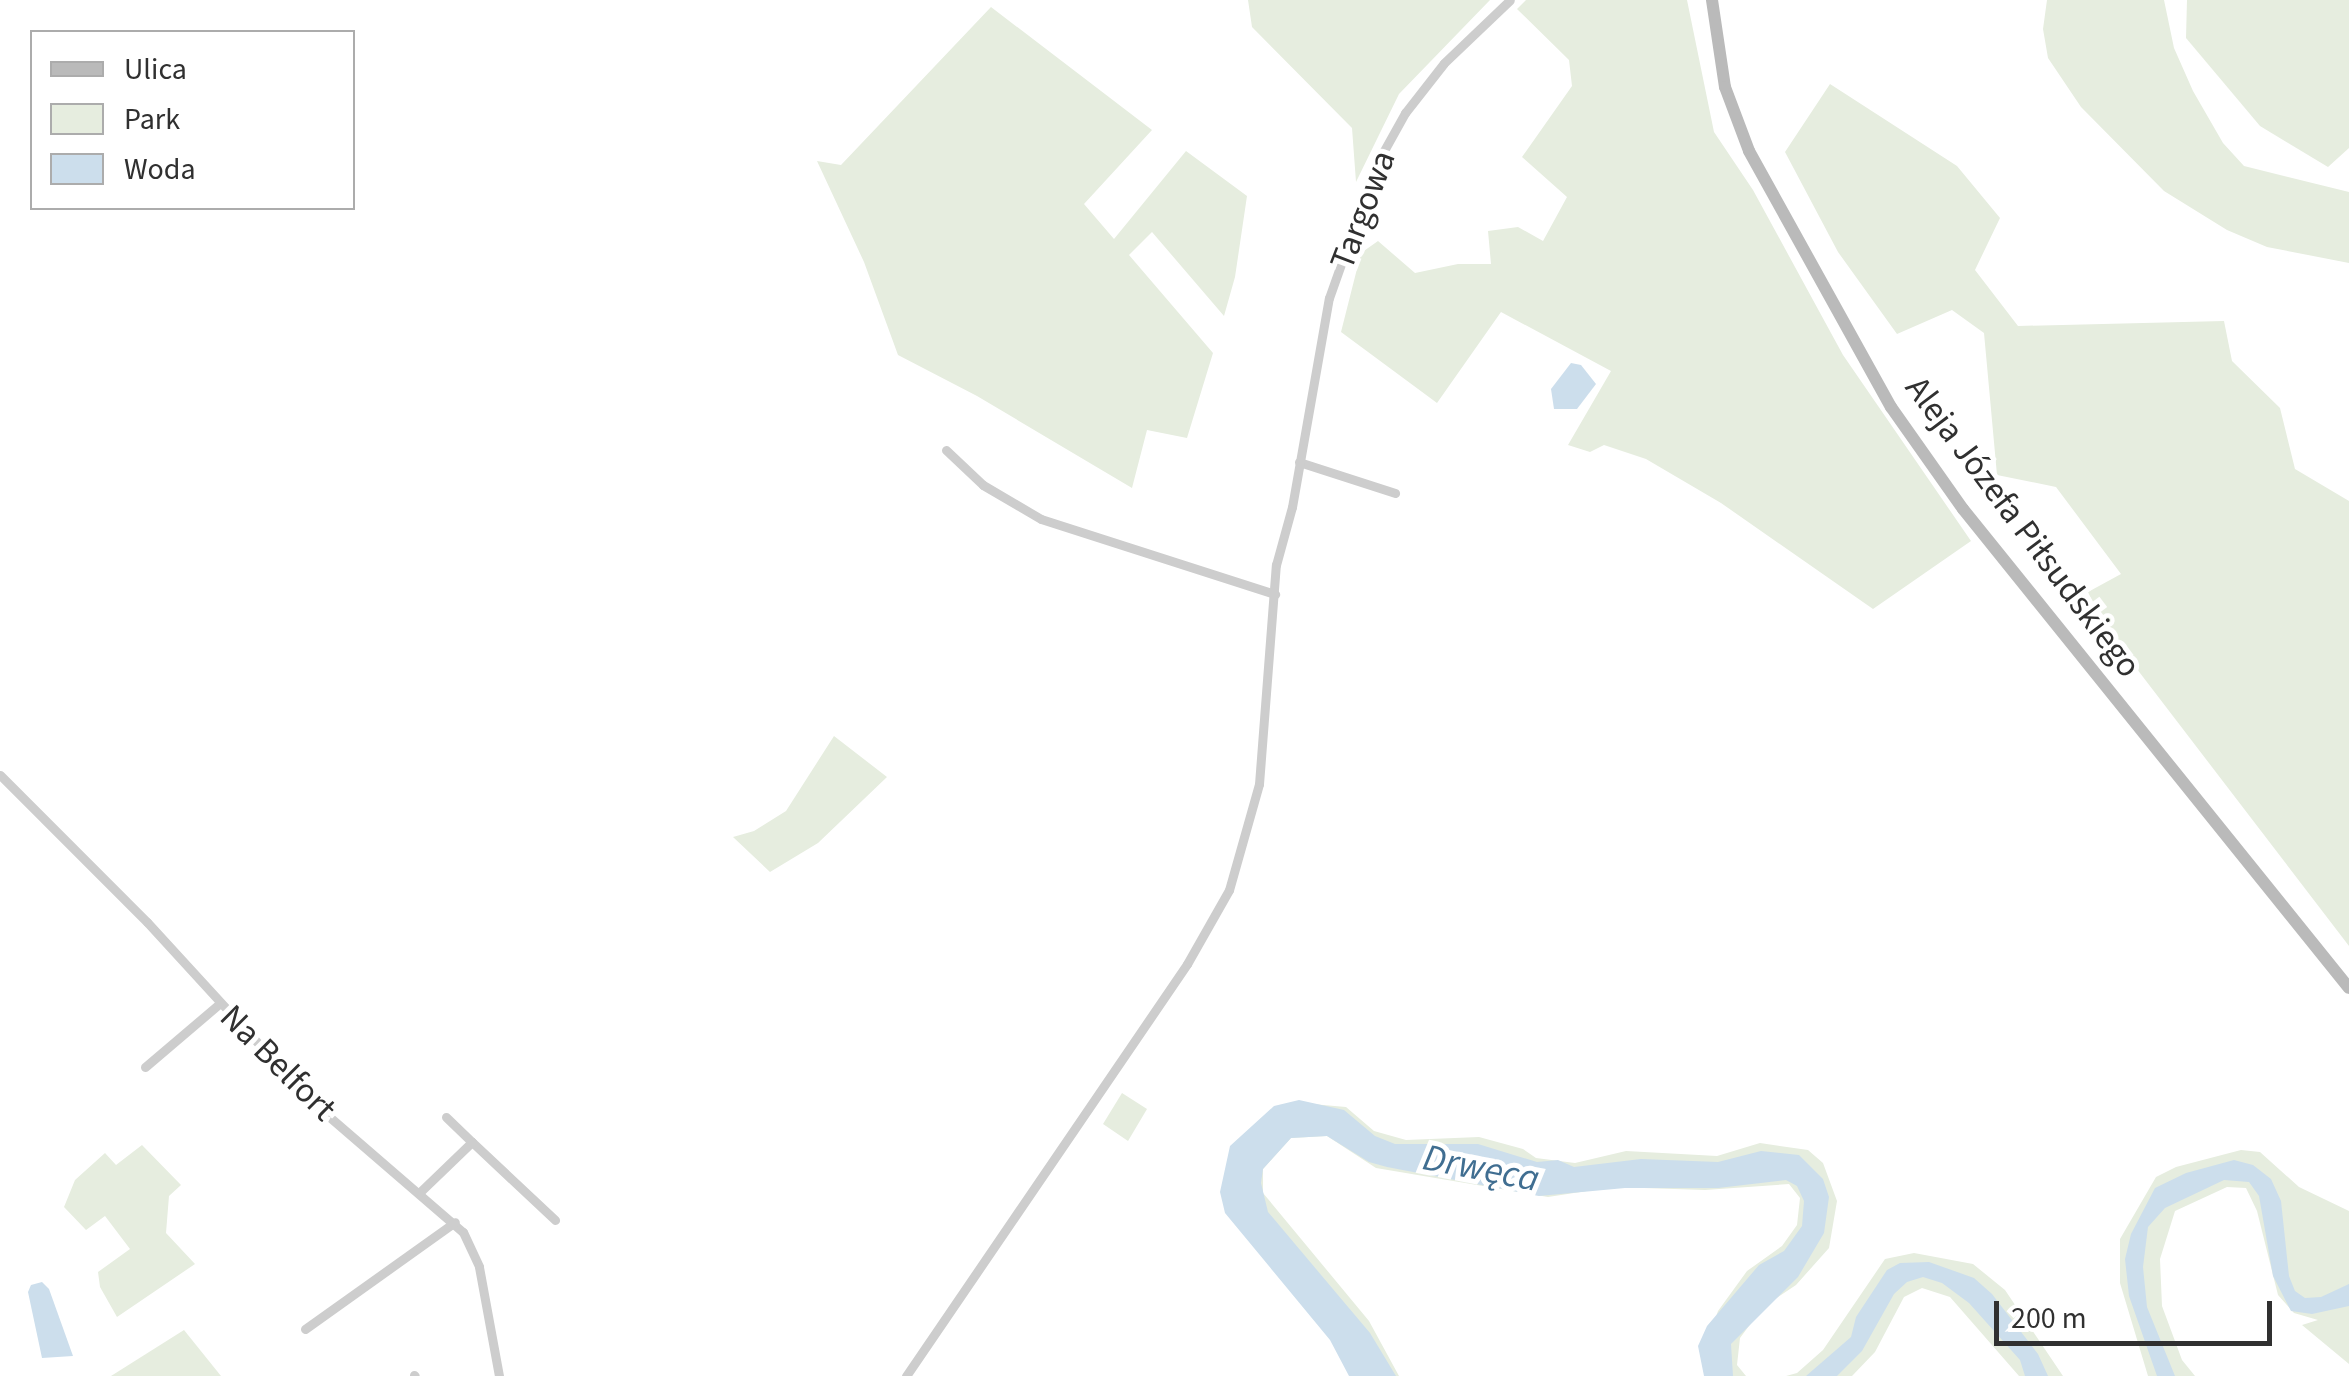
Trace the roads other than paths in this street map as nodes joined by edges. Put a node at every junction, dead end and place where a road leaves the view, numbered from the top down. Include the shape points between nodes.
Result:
1 (1510, 0) edge
2 (1712, 0) edge
3 (946, 450) dead end
4 (1299, 462) junction
5 (1395, 493) dead end
6 (1274, 594) junction
7 (0, 775) edge
8 (2349, 988) edge
9 (219, 1004) junction
10 (145, 1067) dead end
11 (446, 1117) dead end
12 (472, 1142) junction
13 (420, 1192) junction
14 (555, 1220) dead end
15 (455, 1222) junction
16 (305, 1329) dead end
17 (490, 1376) edge
18 (499, 1376) edge
19 (906, 1376) edge

1 - 4 street, Targowa via 1423,87 1376,165 1323,320
2 - 8 main road, Aleja Józefa Piłsudskiego via 1723,77 1749,151 1891,407 1963,508
3 - 6 street via 984,485 1042,520
4 - 5 street
4 - 6 street, Targowa
6 - 19 street, Targowa via 1258,784 1240,863 1204,938
7 - 9 street, Na Belfort
9 - 10 street
9 - 13 street, Na Belfort via 312,1101
11 - 12 street
12 - 13 street
12 - 14 street
13 - 15 street, Na Belfort
15 - 16 street
15 - 18 street, Na Belfort via 479,1268
17 - 18 street

